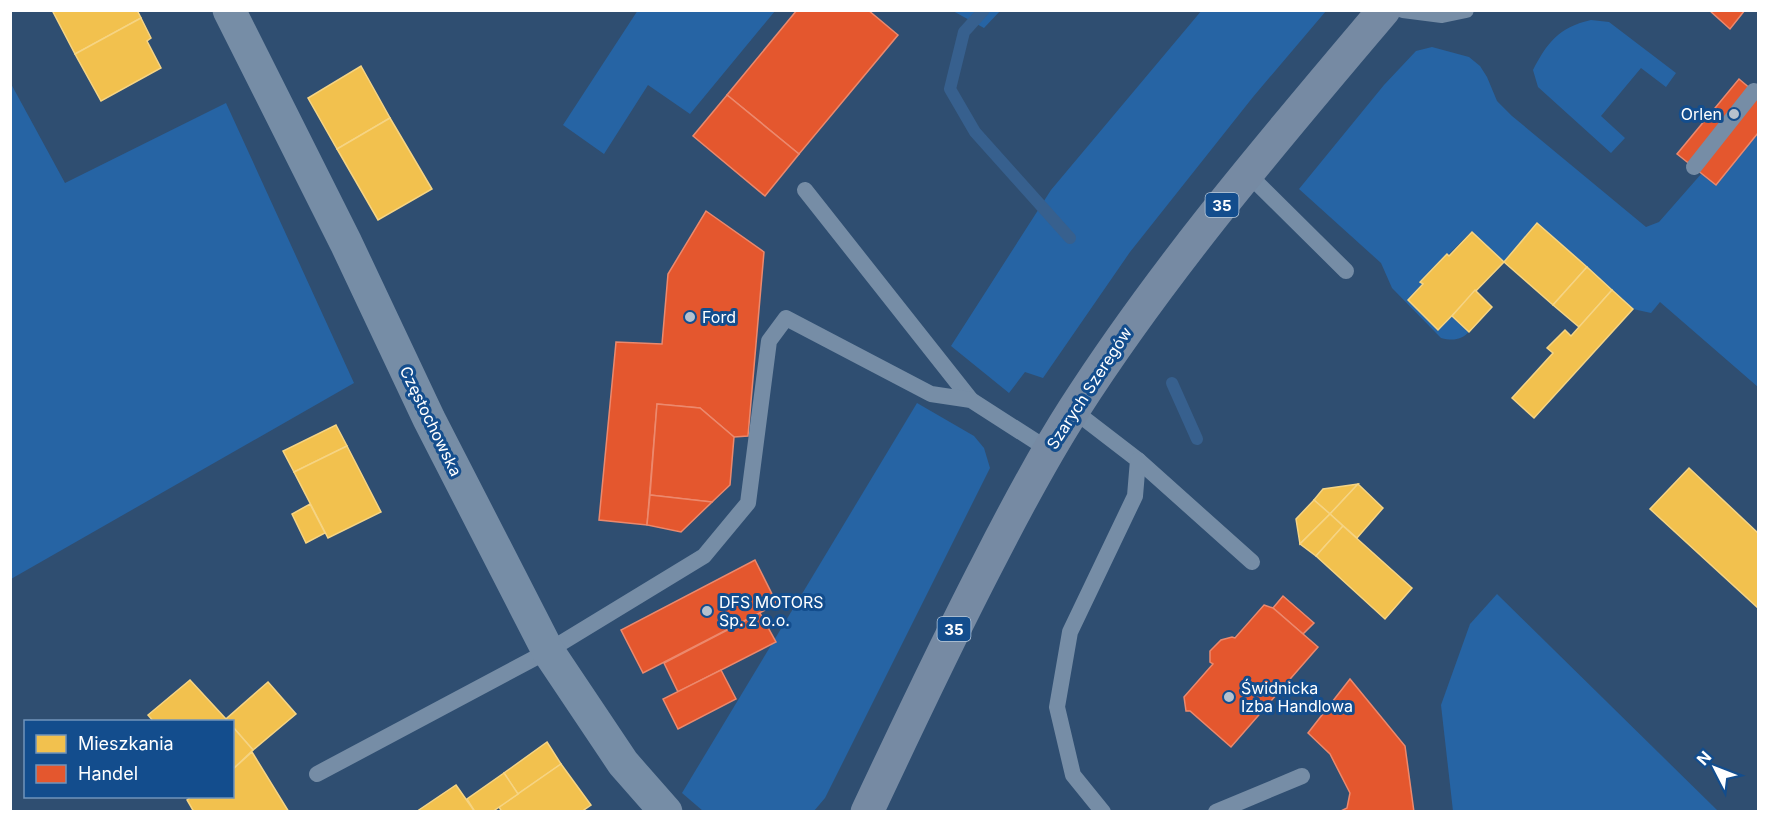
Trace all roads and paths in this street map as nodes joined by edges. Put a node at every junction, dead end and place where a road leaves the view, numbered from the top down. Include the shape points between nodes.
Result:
1 (229, 10) edge
2 (1384, 10) edge
3 (1403, 10) edge
4 (1467, 10) edge
5 (1754, 91) dead end
6 (1694, 167) dead end
7 (1247, 173) junction
8 (805, 190) dead end
9 (1346, 271) dead end
10 (971, 400) junction
11 (1073, 410) junction
12 (1049, 450) junction
13 (1138, 460) junction
14 (1252, 562) dead end
15 (548, 651) junction
16 (317, 774) dead end
17 (1302, 777) dead end
18 (666, 812) edge
19 (867, 812) edge
20 (1103, 812) edge
21 (1216, 812) edge

1 - 15 street, Częstochowska via 429,419
2 - 7 main road, Szarych Szeregów / 35
3 - 4 lane via 1442,15
5 - 6 lane
7 - 9 lane
7 - 11 main road, Szarych Szeregów / 35 via 1157,288
8 - 10 lane
10 - 12 lane
10 - 15 lane via 931,394 786,318 769,341 748,503 704,556
11 - 12 main road, Szarych Szeregów / 35
11 - 13 lane
12 - 19 main road, Szarych Szeregów / 35 via 933,671
13 - 14 lane
13 - 20 lane via 1135,496 1070,632 1057,707 1073,775
15 - 16 lane
15 - 18 street, Częstochowska via 623,763
17 - 21 lane

